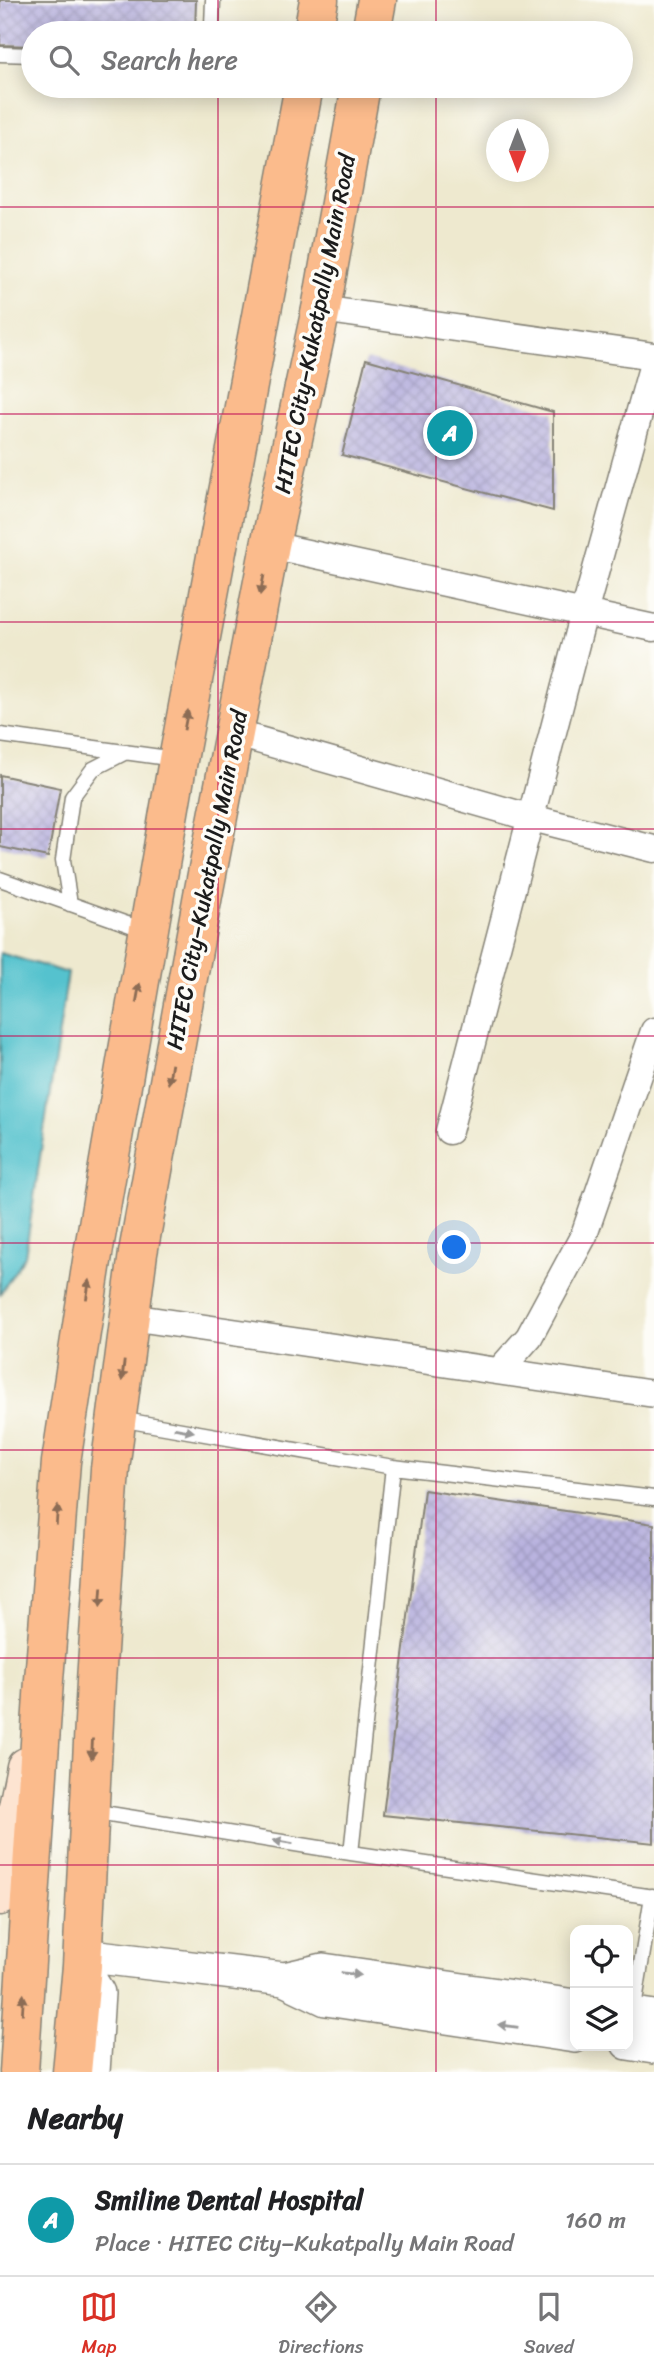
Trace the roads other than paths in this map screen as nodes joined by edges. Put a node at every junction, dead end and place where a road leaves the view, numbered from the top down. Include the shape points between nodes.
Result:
1 (213, 0) edge
2 (319, 0) edge
3 (377, 0) edge
4 (212, 21) edge
5 (315, 21) edge
6 (373, 21) edge
7 (0, 54) edge
8 (21, 55) edge
9 (302, 98) edge
10 (359, 98) edge
11 (321, 309) junction
12 (654, 358) edge
13 (270, 545) junction
14 (583, 613) junction
15 (654, 628) edge
16 (234, 733) junction
17 (0, 735) edge
18 (126, 752) junction
19 (178, 760) junction
20 (532, 818) junction
21 (654, 849) edge
22 (0, 879) edge
23 (70, 904) junction
24 (148, 931) junction
25 (654, 1031) edge
26 (449, 1131) dead end
27 (130, 1317) junction
28 (499, 1371) junction
29 (654, 1394) edge
30 (116, 1419) junction
31 (393, 1467) junction
32 (654, 1498) edge
33 (44, 1681) junction
34 (89, 1811) junction
35 (351, 1853) junction
36 (0, 1896) edge
37 (653, 1897) edge
38 (82, 1960) junction
39 (284, 1979) junction
40 (570, 2005) edge
41 (636, 2022) edge
42 (570, 2035) edge
43 (654, 2047) edge
44 (19, 2072) edge
45 (72, 2072) edge
46 (93, 2072) edge

1 - 4 lane
2 - 5 main road
3 - 6 main road
7 - 8 lane
19 -> 9 main road, HITEC City–Kukatpally Main Road
10 - 11 main road, HITEC City–Kukatpally Main Road
11 - 12 street
11 - 13 main road, HITEC City–Kukatpally Main Road
12 - 14 street
13 - 14 street
13 -> 16 main road, HITEC City–Kukatpally Main Road
14 - 15 street
14 - 20 street
16 - 20 street
16 -> 27 main road, HITEC City–Kukatpally Main Road via 145,1212
17 - 18 lane
18 - 19 lane
18 - 23 lane via 93,769 72,797 63,860
19 - 24 main road, HITEC City–Kukatpally Main Road
20 - 21 street
20 - 26 street
22 - 23 lane
23 - 24 lane
33 -> 24 main road, HITEC City–Kukatpally Main Road via 61,1462
25 - 28 street via 584,1235 529,1337
27 - 28 street
27 -> 30 main road, HITEC City–Kukatpally Main Road
28 - 29 street
30 -> 31 lane
30 -> 34 main road, HITEC City–Kukatpally Main Road
31 - 32 lane
31 - 35 lane
33 - 36 main road
44 -> 33 main road, HITEC City–Kukatpally Main Road
35 -> 34 lane
34 - 38 main road, HITEC City–Kukatpally Main Road
35 - 37 lane
37 - 41 lane
38 - 39 street
38 - 45 main road, HITEC City–Kukatpally Main Road
38 - 46 street via 98,1993
39 -> 40 street via 323,1970
42 -> 39 street via 326,1999
41 - 43 street

